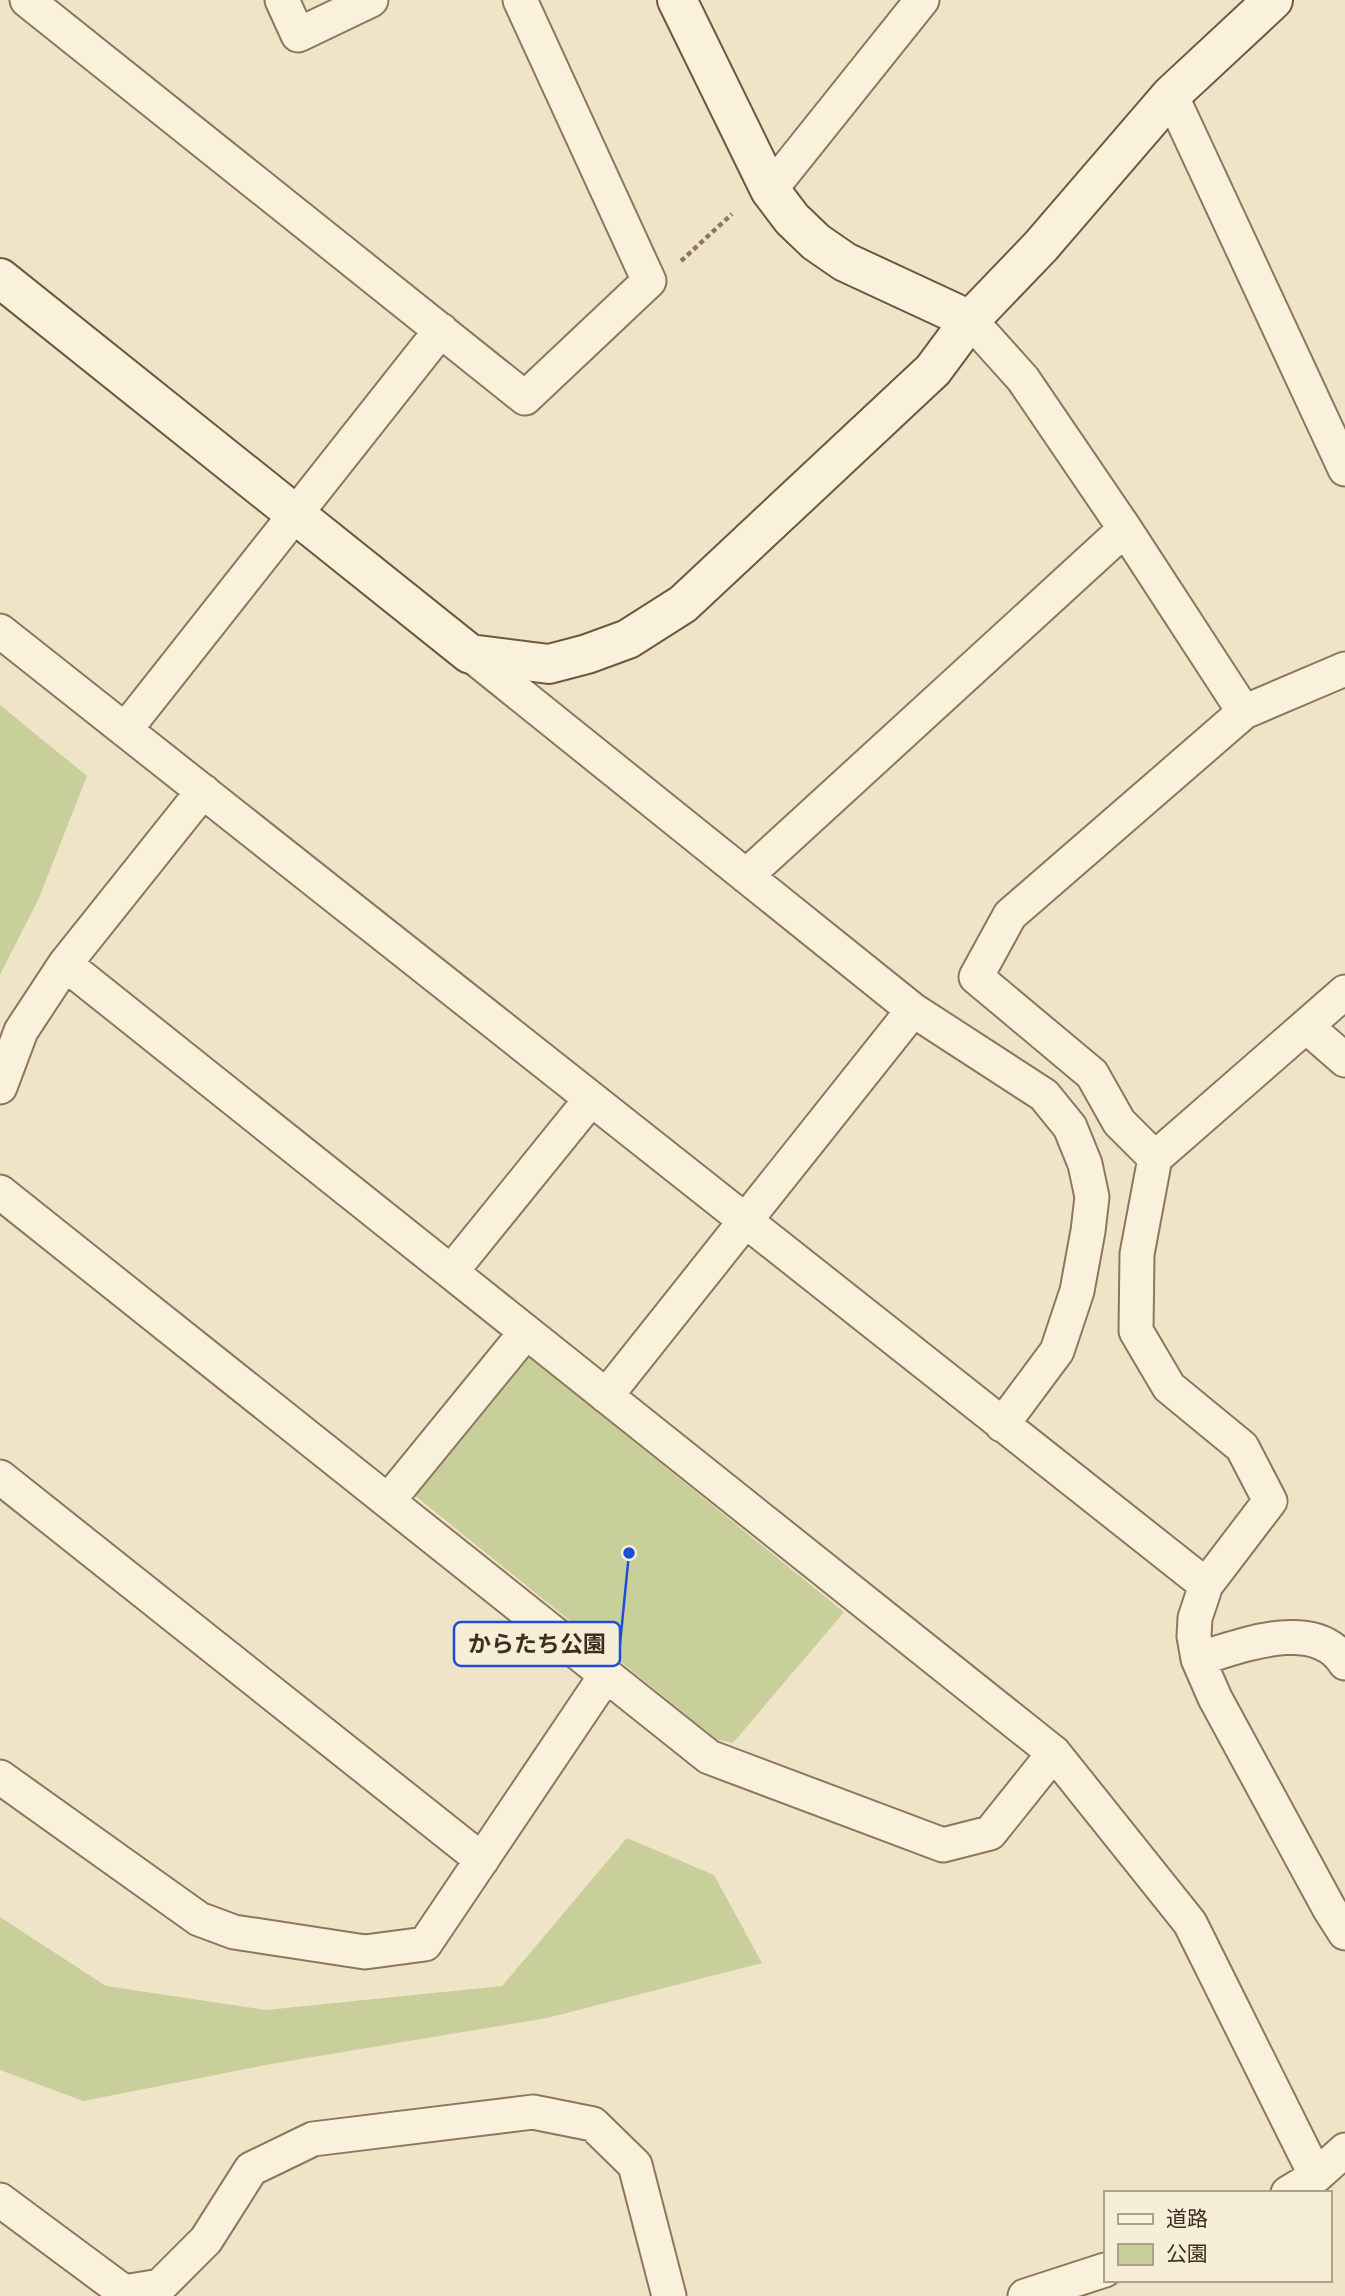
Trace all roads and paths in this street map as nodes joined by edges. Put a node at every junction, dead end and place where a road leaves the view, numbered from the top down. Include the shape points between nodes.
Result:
1 (27, 0) edge
2 (282, 0) edge
3 (371, 0) edge
4 (520, 0) edge
5 (677, 0) edge
6 (922, 0) edge
7 (1273, 0) edge
8 (1171, 95) junction
9 (771, 190) junction
10 (733, 214) dead end
11 (683, 260) dead end
12 (0, 278) edge
13 (970, 320) junction
14 (440, 330) junction
15 (1345, 469) edge
16 (295, 514) junction
17 (1125, 529) junction
18 (0, 631) edge
19 (470, 654) junction
20 (1345, 669) edge
21 (1244, 712) junction
22 (125, 730) junction
23 (203, 791) junction
24 (747, 876) junction
25 (65, 964) junction
26 (1345, 992) edge
27 (913, 1010) junction
28 (1306, 1026) junction
29 (1345, 1060) edge
30 (0, 1087) edge
31 (591, 1099) junction
32 (1155, 1158) junction
33 (0, 1192) edge
34 (745, 1221) junction
35 (452, 1272) junction
36 (526, 1332) junction
37 (606, 1396) junction
38 (1002, 1425) junction
39 (0, 1477) edge
40 (388, 1501) junction
41 (1206, 1585) junction
42 (1198, 1659) junction
43 (1345, 1663) edge
44 (606, 1675) junction
45 (1054, 1753) junction
46 (0, 1777) edge
47 (482, 1860) junction
48 (1345, 1933) edge
49 (1345, 2150) edge
50 (1302, 2184) edge
51 (0, 2200) edge
52 (1104, 2270) edge
53 (669, 2296) edge
54 (1025, 2296) edge

1 - 14 street
2 - 3 street via 298,35
4 - 14 street via 649,281 525,398
5 - 9 street
6 - 9 street
7 - 8 street
8 - 13 street via 1041,246
8 - 15 street
9 - 13 street via 800,227 845,262
10 - 11 path
12 - 16 street
13 - 17 street via 1023,379
13 - 19 street via 933,370 683,604 628,639 549,664
14 - 16 street
16 - 19 street
16 - 22 street
17 - 21 street
17 - 24 street
18 - 22 street
19 - 24 street
20 - 21 street
21 - 32 street via 1010,915 976,977 1092,1074 1119,1122
22 - 23 street
23 - 25 street
23 - 31 street
24 - 27 street
25 - 30 street via 21,1031
25 - 35 street
26 - 28 street
27 - 34 street
27 - 38 street via 1044,1095 1070,1127 1085,1164 1092,1197 1077,1291 1057,1351
28 - 29 street
28 - 32 street
31 - 34 street
31 - 35 street
32 - 41 street via 1137,1254 1136,1331 1169,1387 1242,1447 1270,1501
33 - 40 street
34 - 37 street
34 - 38 street
35 - 36 street
36 - 37 street
36 - 40 street
37 - 45 street
38 - 41 street
39 - 47 street
40 - 44 street
41 - 42 street via 1195,1618
42 - 43 street via 1256,1642 1301,1637 1330,1648
42 - 48 street
44 - 45 street via 709,1757 943,1845 990,1833
44 - 47 street
45 - 50 street via 1190,1923
46 - 47 street via 200,1919 234,1932 365,1952 425,1944
49 - 50 street
51 - 53 street via 124,2292 160,2286 206,2240 251,2169 313,2139 533,2112 593,2124 635,2165
52 - 54 street

